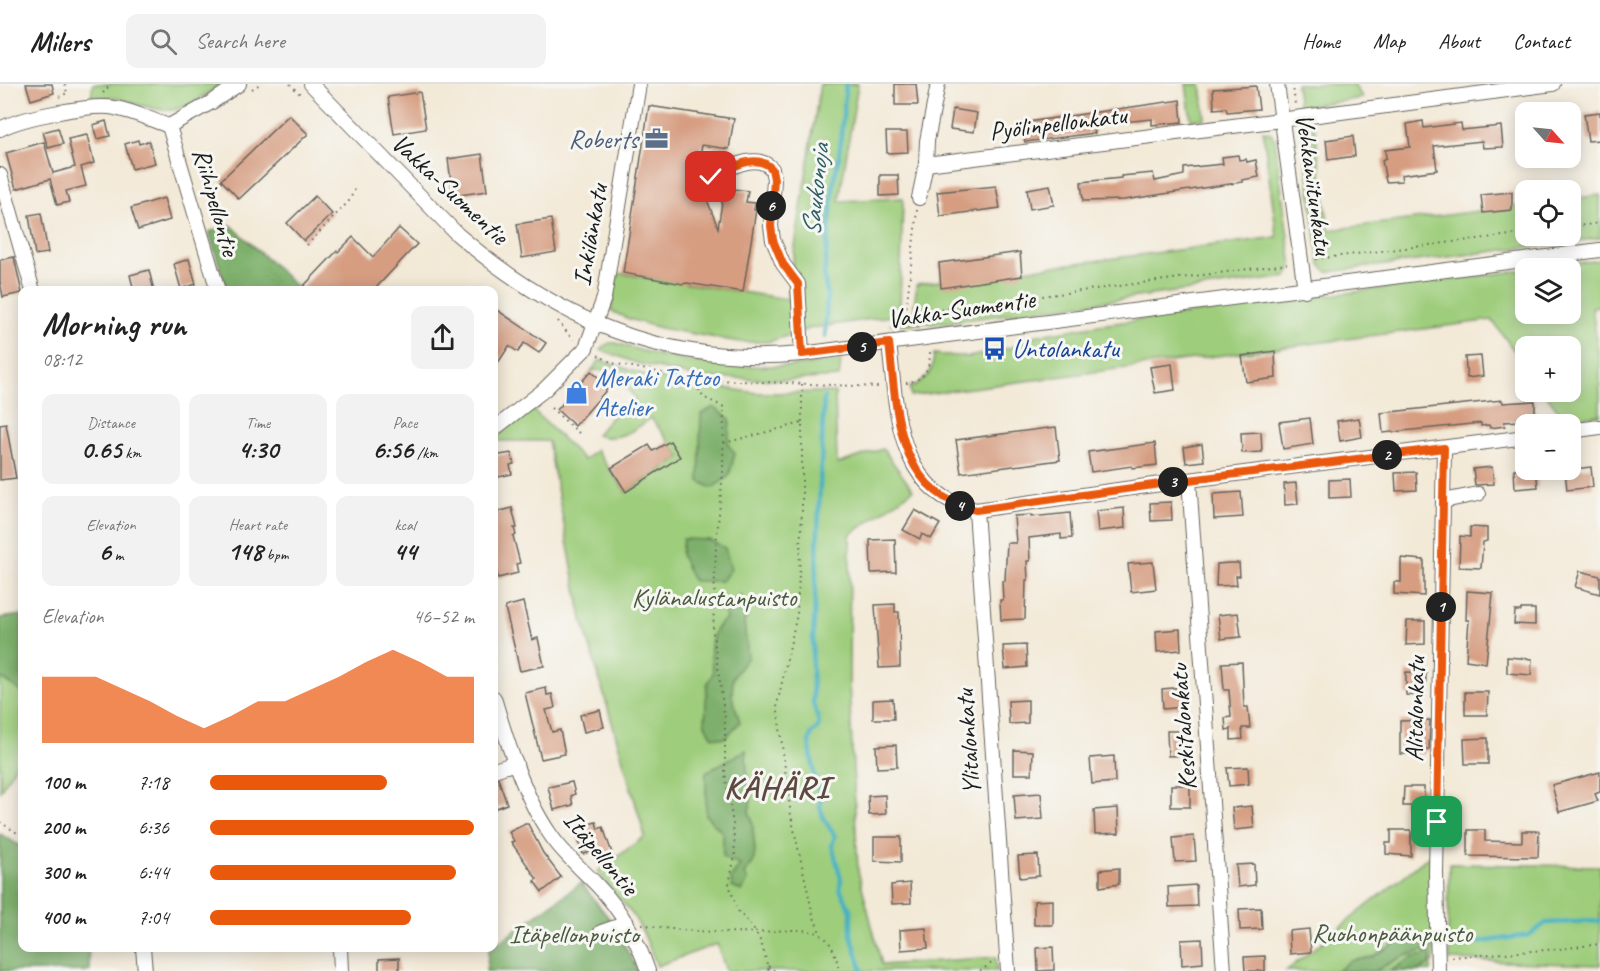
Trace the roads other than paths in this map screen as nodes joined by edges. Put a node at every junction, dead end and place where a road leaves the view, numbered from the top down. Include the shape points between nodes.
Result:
1 (238, 84) edge
2 (310, 84) edge
3 (639, 84) edge
4 (938, 84) edge
5 (1277, 84) edge
6 (1553, 84) edge
7 (1281, 120) junction
8 (169, 126) junction
9 (0, 129) edge
10 (926, 164) junction
11 (0, 176) edge
12 (711, 177) dead end
13 (919, 198) road end
14 (1600, 250) edge
15 (32, 286) edge
16 (217, 286) edge
17 (1305, 290) junction
18 (596, 323) junction
19 (889, 343) junction
20 (802, 354) junction
21 (498, 426) edge
22 (1600, 427) edge
23 (1581, 430) edge
24 (1515, 438) edge
25 (1444, 448) junction
26 (1189, 480) junction
27 (1478, 494) dead end
28 (1443, 501) junction
29 (976, 510) junction
30 (498, 710) edge
31 (516, 763) junction
32 (498, 769) edge
33 (627, 923) junction
34 (601, 932) dead end
35 (143, 952) edge
36 (340, 952) edge
37 (1438, 966) edge
38 (145, 971) edge
39 (340, 971) edge
40 (648, 971) edge
41 (1008, 971) edge
42 (1224, 971) edge

1 - 8 street
2 - 18 street, Vakka-Suomentie via 478,252 528,288
3 - 18 street, Inkilänkatu via 609,273
4 - 10 street
5 - 7 street, Vehkaniitunkatu
6 - 7 street, Pyölinpellonkatu
7 - 10 street, Pyölinpellonkatu
7 - 17 street, Vehkaniitunkatu
8 - 9 street via 103,106
8 - 16 street, Riihipellontie
10 - 13 street
11 - 15 street
12 - 20 street via 747,162 763,162 772,169 773,240 783,264 798,284
14 - 17 street, Vakka-Suomentie
17 - 19 street, Vakka-Suomentie
18 - 20 street, Vakka-Suomentie via 627,336 701,354
18 - 21 street via 586,348 576,359
19 - 20 street, Vakka-Suomentie
19 - 29 street via 902,435 914,467 937,492 962,507
22 - 23 street
24 - 25 street
25 - 26 street
25 - 28 street, Alitalonkatu
26 - 29 street
26 - 42 street, Keskitalonkatu
27 - 28 street
28 - 37 street, Alitalonkatu
29 - 41 street, Ylitalonkatu
30 - 31 street, Itäpellontie
31 - 32 street
31 - 33 street, Itäpellontie via 549,834 615,904
33 - 34 street
33 - 40 street, Itäpellontie
35 - 38 street
36 - 39 street

